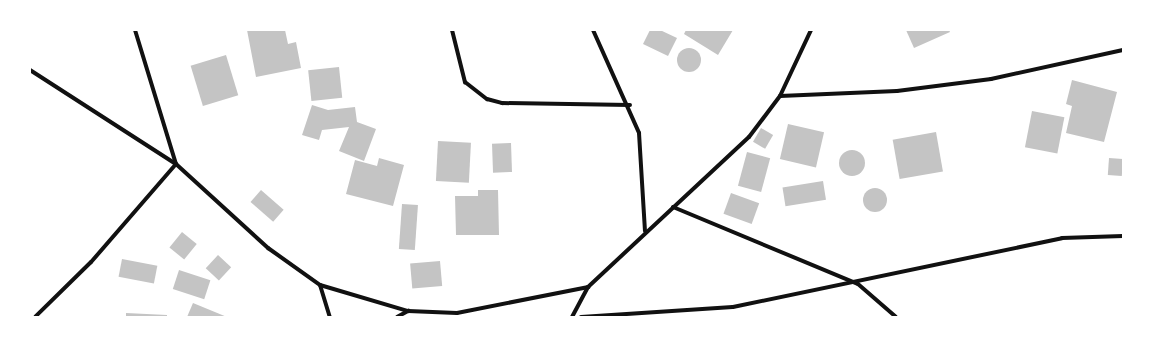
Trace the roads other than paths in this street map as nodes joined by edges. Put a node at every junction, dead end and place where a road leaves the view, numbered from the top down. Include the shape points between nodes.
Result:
1 (135, 30) edge
2 (452, 30) edge
3 (593, 30) edge
4 (811, 30) edge
5 (1123, 50) edge
6 (30, 70) edge
7 (780, 96) junction
8 (630, 105) junction
9 (176, 164) junction
10 (674, 207) junction
11 (645, 231) junction
12 (1123, 236) edge
13 (858, 284) junction
14 (320, 285) junction
15 (588, 287) junction
16 (408, 311) junction
17 (458, 315) edge
18 (35, 317) edge
19 (330, 317) edge
20 (397, 317) edge
21 (572, 317) edge
22 (581, 317) edge
23 (896, 317) edge

1 - 9 street
2 - 8 street via 465,82 488,99 502,103
3 - 8 street
4 - 7 street
5 - 7 street via 983,80 897,91
6 - 9 street
7 - 10 street via 749,137
8 - 11 street via 642,146
9 - 14 street via 268,248
9 - 18 street via 91,262
10 - 11 street
10 - 13 street
11 - 15 street
12 - 13 street via 1062,238
13 - 22 street via 705,311
13 - 23 street
14 - 16 street
14 - 19 street
15 - 17 street
15 - 21 street
16 - 17 street
16 - 20 street

